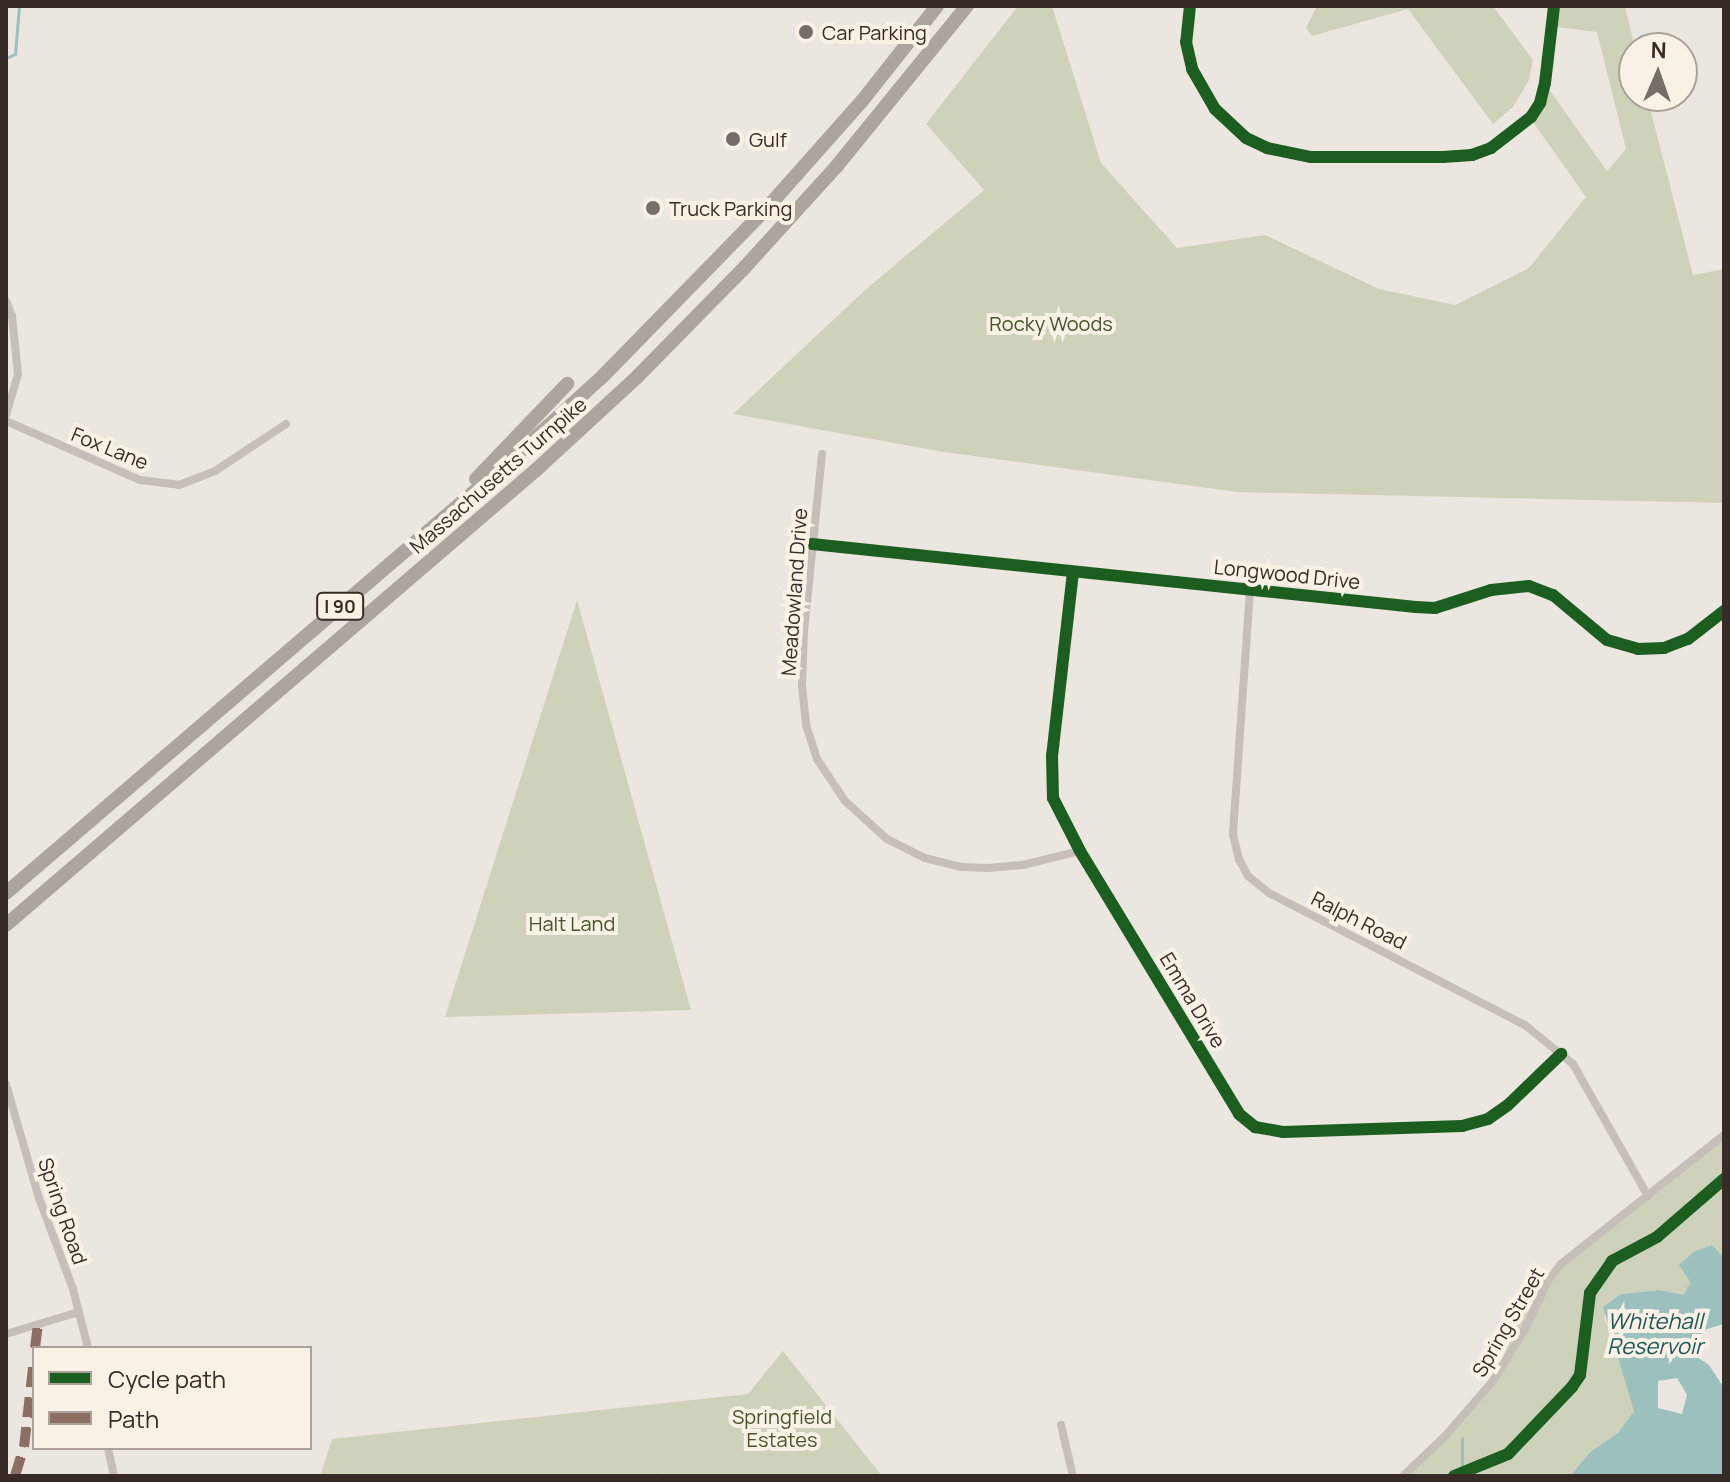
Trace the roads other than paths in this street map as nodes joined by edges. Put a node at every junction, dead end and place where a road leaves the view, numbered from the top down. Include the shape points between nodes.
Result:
1 (937, 6) edge
2 (967, 6) edge
3 (1190, 6) edge
4 (1554, 6) edge
5 (6, 301) edge
6 (567, 384) dead end
7 (6, 415) edge
8 (6, 421) edge
9 (286, 424) dead end
10 (822, 454) dead end
11 (427, 532) junction
12 (812, 544) junction
13 (1073, 572) junction
14 (1250, 590) junction
15 (1724, 611) edge
16 (1080, 851) junction
17 (6, 893) edge
18 (6, 925) edge
19 (1561, 1054) junction
20 (6, 1084) edge
21 (1724, 1135) edge
22 (1648, 1196) junction
23 (79, 1312) junction
24 (6, 1334) edge
25 (88, 1346) edge
26 (1061, 1425) dead end
27 (108, 1450) edge
28 (114, 1476) edge
29 (1073, 1476) edge
30 (1403, 1476) edge

1 - 11 highway, Massachusetts Turnpike / I 90 via 856,108 700,280 603,376
2 - 18 highway, Massachusetts Turnpike / I 90 via 836,167 636,378
3 - 4 street via 1186,42 1192,69 1215,109 1246,138 1311,157 1435,157 1491,148 1531,117 1540,103
5 - 7 street via 18,374
6 - 11 highway
8 - 9 street, Fox Lane via 140,480 179,485 215,471
10 - 12 street, Meadowland Drive
11 - 17 highway, Massachusetts Turnpike / I 90
12 - 13 street, Longwood Drive
12 - 16 street, Meadowland Drive via 804,631 806,725 817,759 845,801 887,839 925,858 961,867 1023,865
13 - 14 street, Longwood Drive
13 - 16 street, Emma Drive via 1052,755 1053,798
14 - 15 street, Longwood Drive via 1435,608 1491,590 1529,586 1553,595 1607,640 1638,649 1664,648 1688,639
14 - 19 street, Ralph Road via 1233,834 1248,876 1269,893 1525,1025
16 - 19 street, Emma Drive via 1239,1114 1255,1127 1283,1132 1462,1126 1488,1119 1508,1105
19 - 22 street, Ralph Road via 1573,1064
20 - 23 street, Spring Road
21 - 22 street, Spring Street
22 - 30 street, Spring Street via 1561,1264 1493,1381
23 - 24 street
23 - 25 street, Spring Road
26 - 29 street
27 - 28 street

